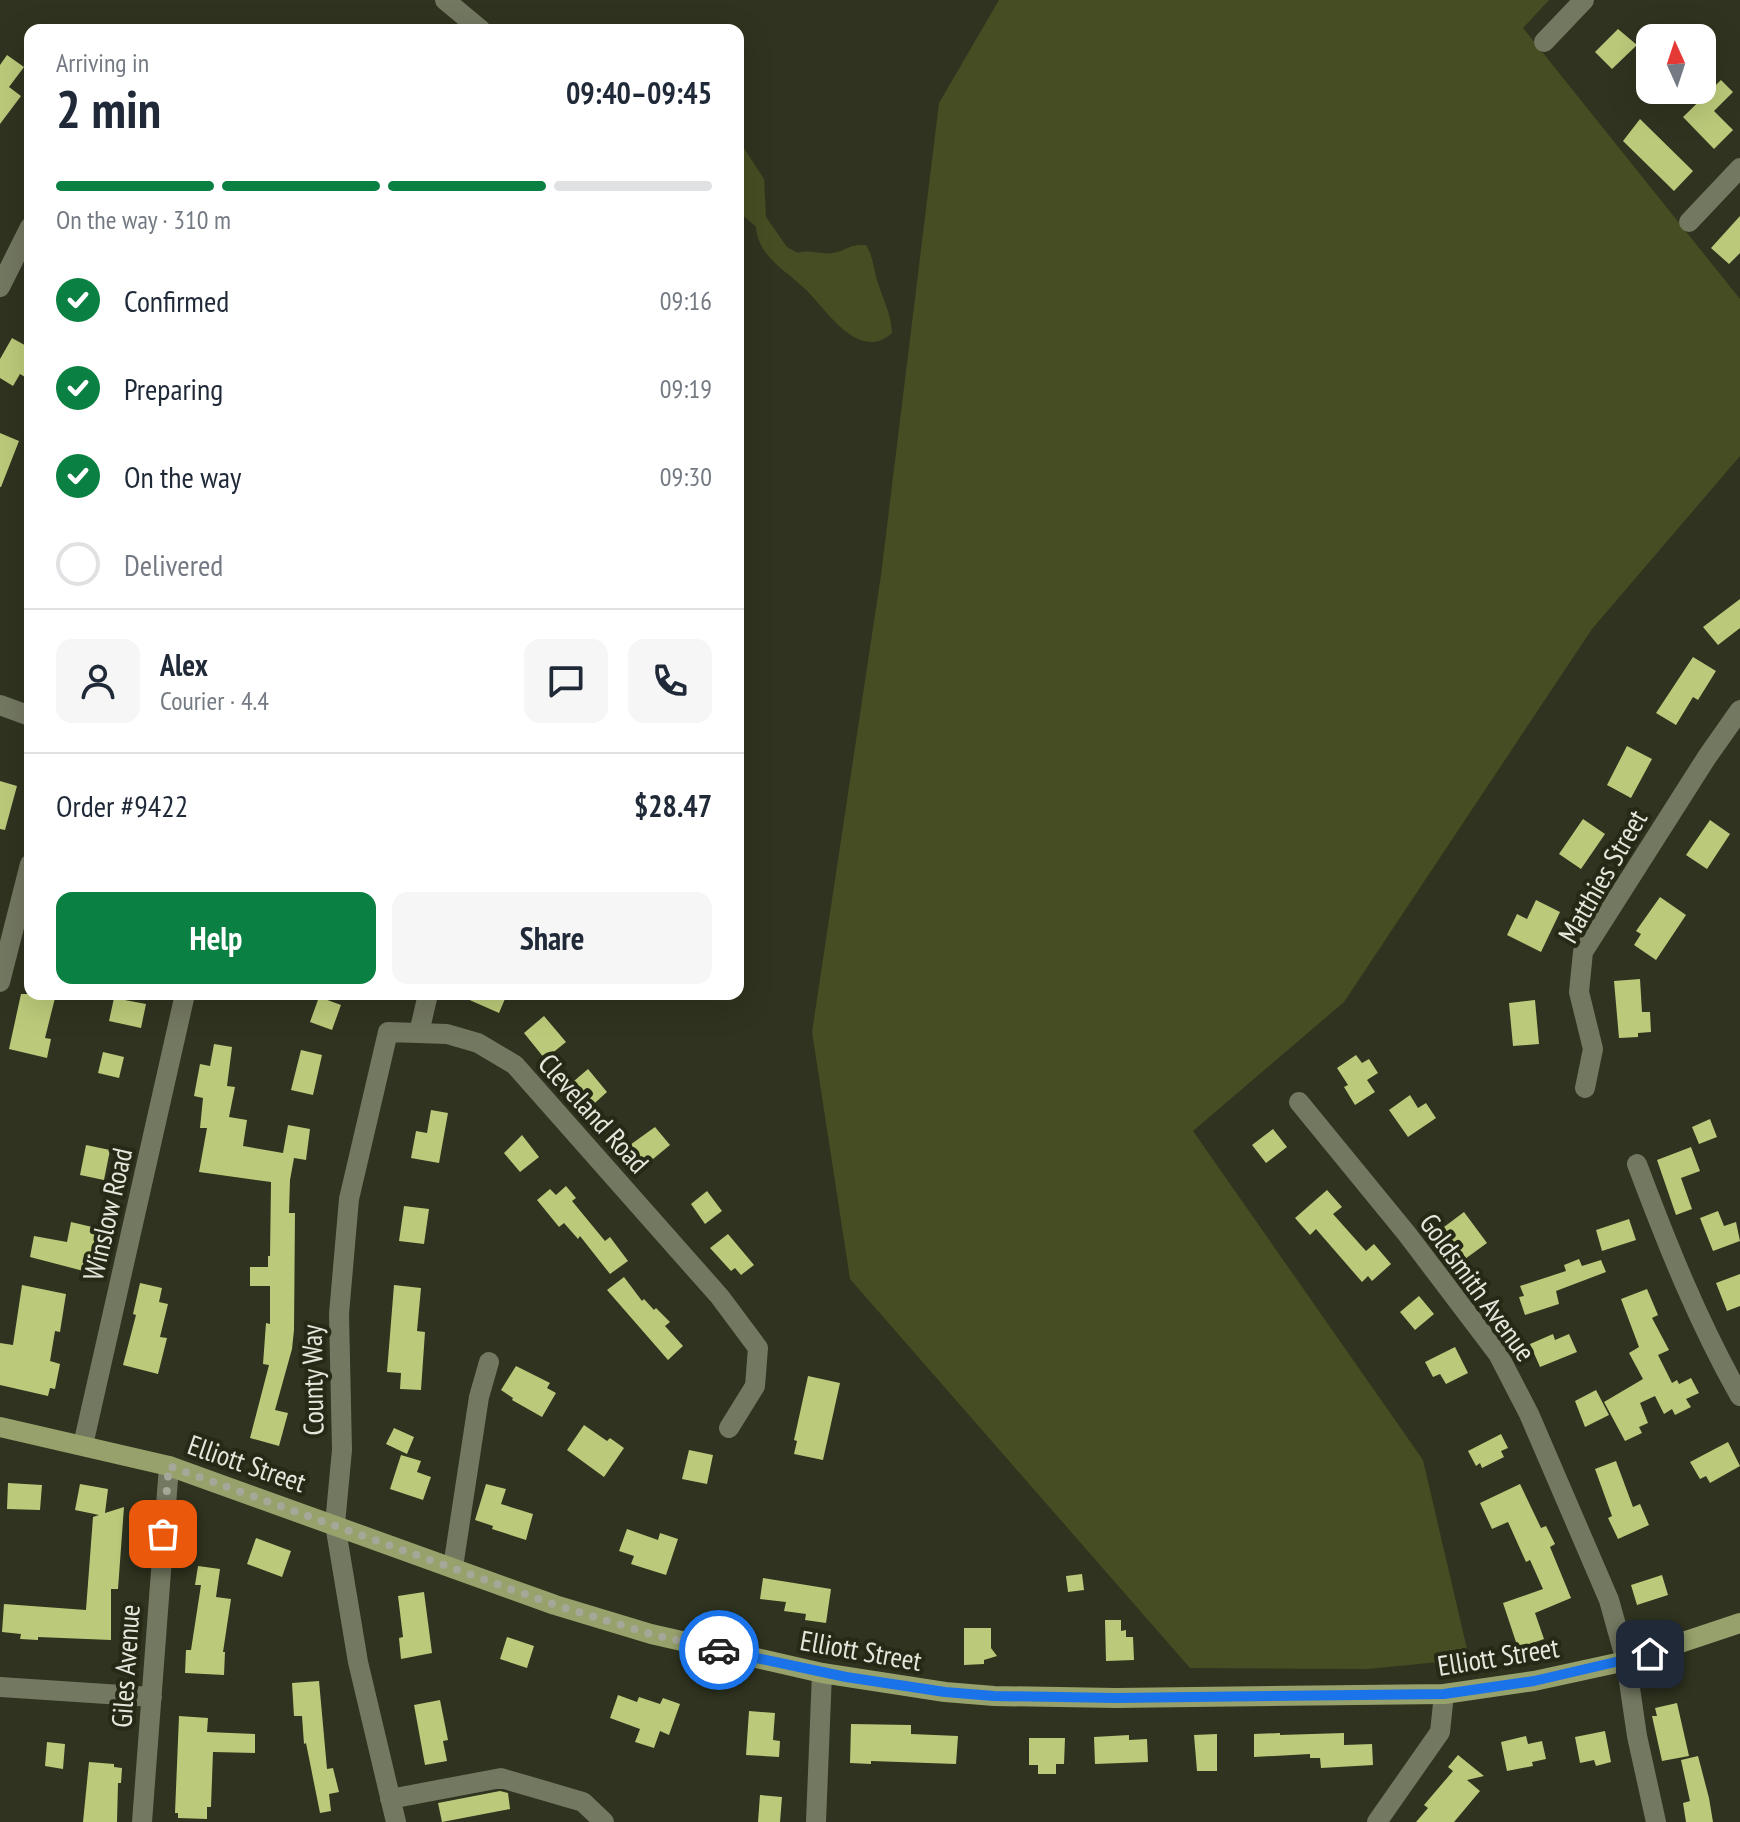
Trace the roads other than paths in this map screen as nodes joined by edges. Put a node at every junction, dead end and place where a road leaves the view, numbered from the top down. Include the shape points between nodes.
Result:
1 (445, 0) edge
2 (1584, 0) edge
3 (474, 24) edge
4 (1544, 42) dead end
5 (1740, 168) edge
6 (1689, 222) dead end
7 (24, 239) edge
8 (0, 287) edge
9 (0, 705) edge
10 (1740, 710) edge
11 (24, 714) edge
12 (24, 888) edge
13 (0, 982) edge
14 (184, 1000) edge
15 (427, 1000) edge
16 (388, 1032) joint
17 (419, 1033) junction
18 (1585, 1088) dead end
19 (1299, 1102) dead end
20 (1637, 1164) dead end
21 (489, 1362) dead end
22 (1740, 1396) edge
23 (0, 1427) edge
24 (729, 1428) dead end
25 (83, 1445) junction
26 (169, 1466) junction
27 (335, 1524) junction
28 (453, 1567) junction
29 (1740, 1623) edge
30 (1626, 1661) junction
31 (822, 1673) junction
32 (0, 1687) edge
33 (1444, 1694) junction
34 (152, 1697) junction
35 (390, 1799) junction
36 (142, 1822) edge
37 (396, 1822) edge
38 (604, 1822) edge
39 (816, 1822) edge
40 (1377, 1822) edge
41 (1656, 1822) edge

1 - 3 street
2 - 4 street
5 - 6 street
7 - 8 street
9 - 11 street
10 - 18 street, Matthies Street via 1583,952 1579,992 1593,1049
12 - 13 street
14 - 25 street, Winslow Road
15 - 17 street
16 - 17 street, Cleveland Road
16 - 27 street, County Way via 349,1199 339,1314 342,1450
17 - 24 street, Cleveland Road via 478,1043 515,1065 720,1297 758,1348 755,1386
19 - 30 street, Goldsmith Avenue via 1498,1354 1609,1600
20 - 22 street via 1670,1254
21 - 28 street
23 - 25 main road, Elliott Street
25 - 26 main road, Elliott Street
26 - 27 main road, Elliott Street
26 - 34 street, Giles Avenue
27 - 28 main road, Elliott Street
27 - 35 street, County Way via 358,1662
28 - 31 main road, Elliott Street via 651,1634
29 - 30 main road, Elliott Street
30 - 33 main road, Elliott Street
30 - 41 street, Goldsmith Avenue
31 - 33 main road, Elliott Street via 994,1696
31 - 39 street
32 - 34 street
33 - 40 street via 1440,1732
34 - 36 street, Giles Avenue
35 - 37 street, County Way
35 - 38 street via 501,1778 583,1802

